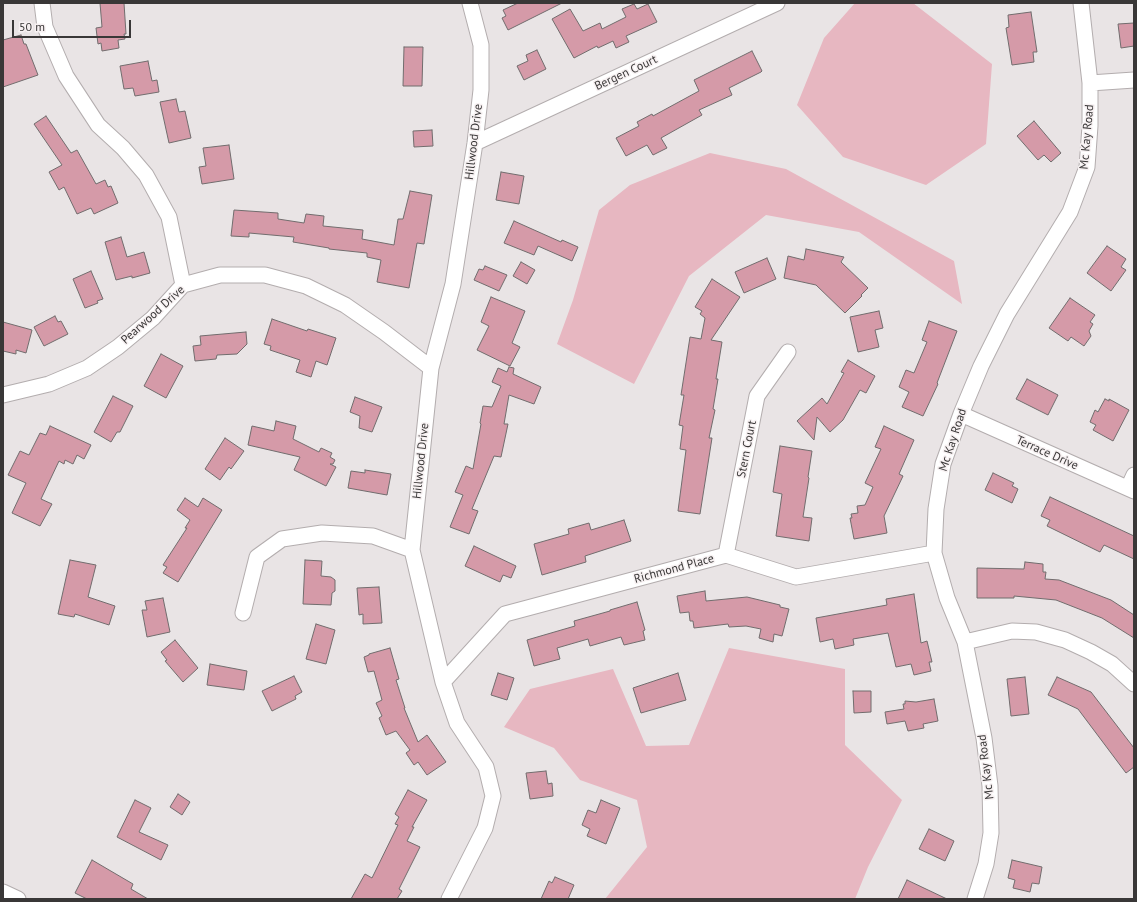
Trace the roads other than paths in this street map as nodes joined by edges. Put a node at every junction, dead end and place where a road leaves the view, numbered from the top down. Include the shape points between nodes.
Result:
1 (42, 3) edge
2 (470, 3) edge
3 (777, 3) edge
4 (1081, 3) edge
5 (1134, 80) edge
6 (1090, 83) junction
7 (475, 143) junction
8 (183, 285) junction
9 (788, 352) dead end
10 (431, 368) junction
11 (3, 395) edge
12 (960, 414) junction
13 (1132, 485) edge
14 (412, 550) junction
15 (934, 553) junction
16 (726, 555) junction
17 (243, 613) dead end
18 (965, 642) junction
19 (444, 682) junction
20 (1134, 684) edge
21 (448, 899) edge
22 (975, 899) edge

1 - 8 street via 45,27 66,76 98,125 123,148 146,175 169,217
2 - 7 street, Hillwood Drive via 481,45
3 - 7 street, Bergen Court
4 - 6 street, Mc Kay Road
5 - 6 street
6 - 12 street, Mc Kay Road via 1087,167 1070,212 1007,314
7 - 10 street, Hillwood Drive via 453,284
8 - 10 street, Pearwood Drive via 220,275 266,275 306,286 345,305
8 - 11 street, Pearwood Drive via 153,318 87,368 49,384
9 - 16 street, Stern Court via 756,396
10 - 14 street, Hillwood Drive
12 - 13 street, Terrace Drive
12 - 15 street, Mc Kay Road via 943,464 936,509
14 - 17 street via 373,536 322,534 282,539 257,557
14 - 19 street, Hillwood Drive
15 - 16 street, Richmond Place via 796,577
15 - 18 street, Mc Kay Road via 947,598
16 - 19 street, Richmond Place via 505,614
18 - 20 street via 1012,632 1036,632 1064,640 1091,652 1112,664
18 - 22 street, Mc Kay Road via 984,738 990,786 991,833 986,864
19 - 21 street, Hillwood Drive via 457,723 486,767 493,796 485,828

